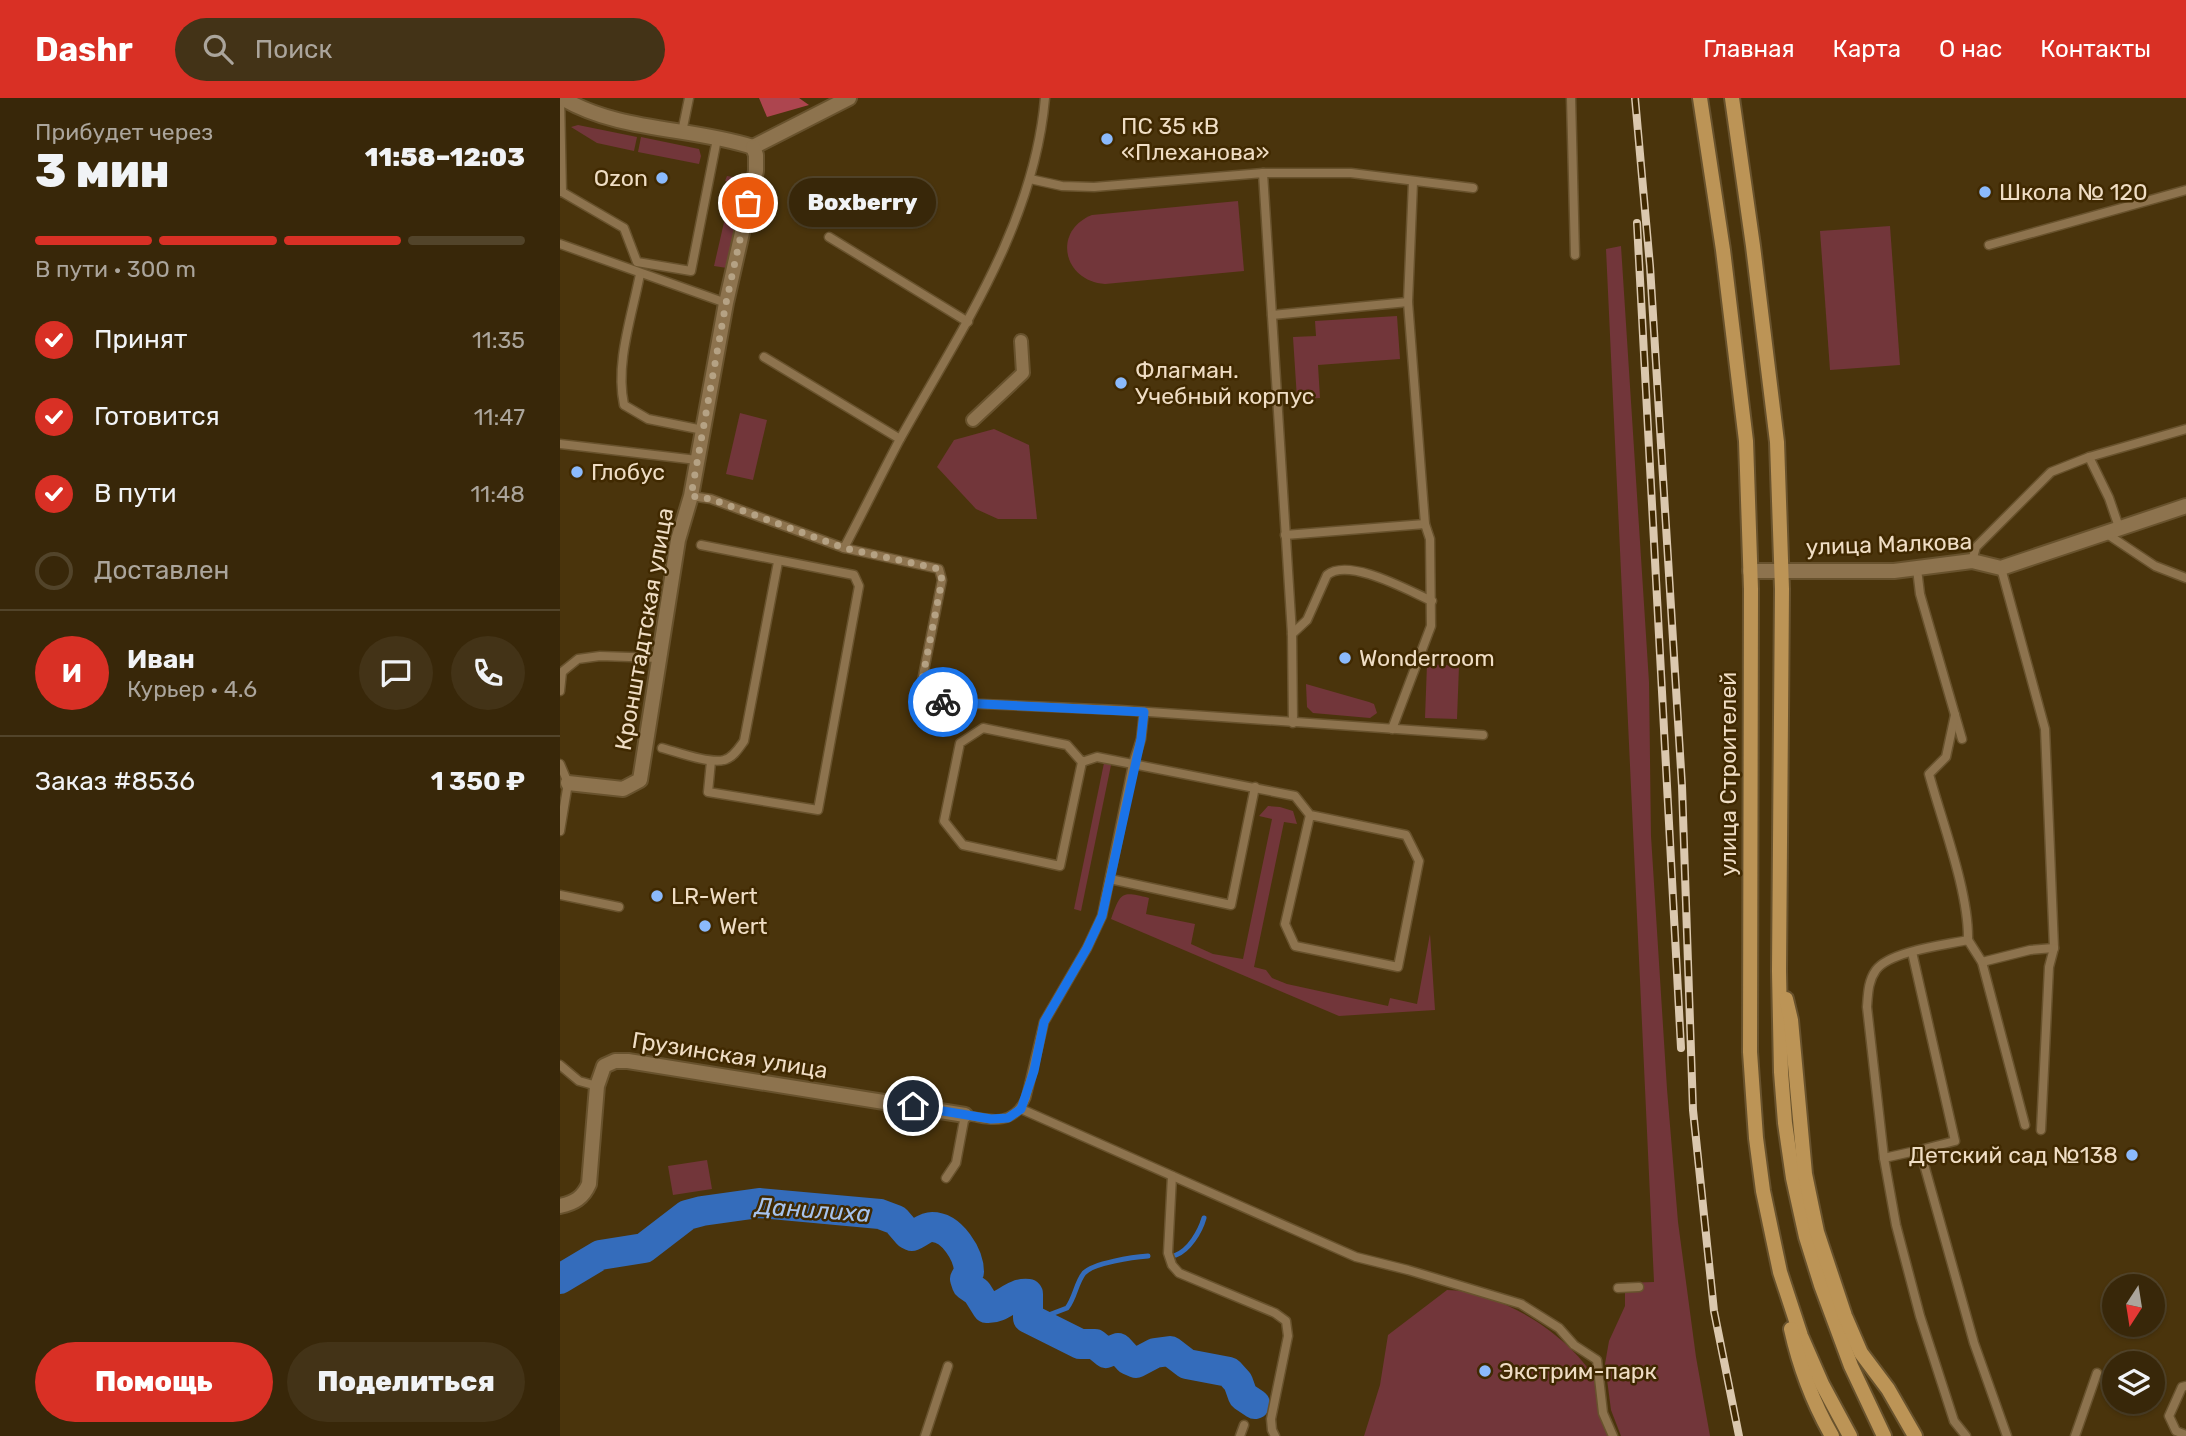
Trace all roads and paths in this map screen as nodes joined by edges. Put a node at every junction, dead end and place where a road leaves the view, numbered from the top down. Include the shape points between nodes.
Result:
1 (561, 98) edge
2 (689, 98) edge
3 (849, 98) edge
4 (1045, 98) edge
5 (1572, 98) edge
6 (1700, 98) edge
7 (1732, 98) edge
8 (682, 132) junction
9 (717, 139) junction
10 (754, 147) junction
11 (1263, 173) junction
12 (1030, 179) junction
13 (1413, 182) junction
14 (1473, 188) dead end
15 (2186, 190) edge
16 (561, 192) edge
17 (829, 237) dead end
18 (560, 244) edge
19 (1989, 245) dead end
20 (1575, 255) dead end
21 (640, 274) junction
22 (1408, 302) junction
23 (726, 303) junction
24 (1272, 315) junction
25 (968, 322) junction
26 (1021, 341) dead end
27 (764, 357) dead end
28 (973, 420) dead end
29 (2186, 429) edge
30 (703, 430) junction
31 (900, 439) junction
32 (560, 443) edge
33 (2089, 457) junction
34 (697, 460) junction
35 (691, 496) junction
36 (2186, 506) edge
37 (1425, 524) junction
38 (2113, 532) junction
39 (1285, 535) junction
40 (701, 545) dead end
41 (844, 548) junction
42 (1972, 561) junction
43 (778, 562) junction
44 (2001, 568) junction
45 (1917, 569) junction
46 (1781, 570) junction
47 (1750, 571) junction
48 (2186, 578) edge
49 (1432, 601) junction
50 (1292, 634) junction
51 (659, 657) junction
52 (560, 691) edge
53 (1144, 712) junction
54 (1955, 715) junction
55 (1293, 723) junction
56 (1392, 729) junction
57 (1483, 735) dead end
58 (1962, 739) dead end
59 (662, 748) dead end
60 (711, 761) junction
61 (1082, 762) junction
62 (560, 764) edge
63 (1133, 764) junction
64 (568, 783) junction
65 (1255, 787) junction
66 (1310, 815) junction
67 (560, 831) edge
68 (1110, 878) junction
69 (560, 895) edge
70 (619, 907) dead end
71 (1968, 940) junction
72 (2054, 948) junction
73 (1912, 952) junction
74 (1982, 962) junction
75 (1779, 971) junction
76 (560, 1065) edge
77 (597, 1086) junction
78 (1021, 1109) junction
79 (965, 1115) junction
80 (2025, 1125) dead end
81 (2041, 1130) dead end
82 (1920, 1150) junction
83 (1884, 1158) junction
84 (1172, 1175) junction
85 (946, 1178) dead end
86 (1763, 1191) junction
87 (560, 1206) edge
88 (1639, 1287) dead end
89 (1618, 1288) dead end
90 (948, 1366) dead end
91 (2097, 1373) dead end
92 (2186, 1386) edge
93 (1244, 1425) dead end
94 (2186, 1435) edge
95 (925, 1436) edge
96 (1240, 1436) edge
97 (1275, 1436) edge
98 (1613, 1436) edge
99 (1832, 1436) edge
100 (1850, 1436) edge
101 (1884, 1436) edge
102 (1915, 1436) edge
103 (1966, 1436) edge
104 (2007, 1436) edge
105 (2075, 1436) edge

1 - 8 street via 605,117
1 - 16 lane
2 - 8 lane
3 - 10 street
4 - 12 lane
5 - 20 lane
6 - 47 main road, улица Строителей via 1746,440
7 - 46 main road via 1777,442
8 - 9 street
9 - 10 street
9 - 16 lane via 691,271 637,262 624,228
10 - 23 street, Кронштадтская улица via 757,162
11 - 12 lane via 1094,187
11 - 13 lane via 1351,173
11 - 24 lane
12 - 25 lane
13 - 14 lane
13 - 22 lane
15 - 19 lane
17 - 25 lane
18 - 21 lane
21 - 23 lane
21 - 30 lane via 621,371 624,405 648,419
22 - 24 lane
22 - 37 lane
23 - 30 street, Кронштадтская улица
24 - 39 lane
25 - 31 lane
26 - 28 street via 1024,373
27 - 31 lane
29 - 33 lane
30 - 34 street, Кронштадтская улица
31 - 41 lane
32 - 34 lane
33 - 38 lane via 2109,498
33 - 42 lane via 2050,472 1976,547
34 - 35 street, Кронштадтская улица
35 - 41 lane via 711,499
35 - 51 street, Кронштадтская улица via 678,540
36 - 38 street, улица Малкова
37 - 39 lane
37 - 49 lane via 1430,539
38 - 44 street, улица Малкова
38 - 48 lane via 2155,566
39 - 50 lane
40 - 43 lane
41 - 53 lane via 939,569 942,580 921,686 934,702
42 - 44 street, улица Малкова
42 - 45 street, улица Малкова
43 - 60 lane via 744,741 735,754
43 - 60 lane via 854,575 859,586 818,810 708,792
44 - 72 lane via 2045,729
45 - 46 street, улица Малкова
45 - 54 lane
46 - 47 street, улица Малкова
46 - 75 main road
47 - 86 main road, улица Строителей via 1750,1052
49 - 50 lane via 1357,570 1334,571 1306,623
49 - 56 lane via 1431,626
50 - 55 lane
51 - 52 lane via 578,659 562,673
51 - 64 street, Кронштадтская улица via 640,780 623,789
53 - 55 lane
53 - 63 lane
54 - 58 lane
54 - 71 lane via 1946,757 1928,774 1960,884 1969,922
55 - 56 lane
56 - 57 lane
59 - 60 lane
61 - 61 lane via 1060,866 963,845 944,821 960,743 983,727 1067,745
61 - 63 lane via 1097,757
62 - 64 lane
63 - 65 lane
63 - 68 lane
64 - 67 lane
65 - 66 lane via 1295,796
65 - 68 lane via 1231,905
66 - 66 lane via 1406,835 1419,861 1398,967 1295,946 1285,925
68 - 78 lane via 1102,916 1044,1022
69 - 70 lane
71 - 73 lane
71 - 74 lane
72 - 74 lane
72 - 81 lane via 2049,967
73 - 82 lane via 1955,1142
73 - 83 lane via 1883,962 1871,978 1868,996
74 - 80 lane
75 - 101 main road via 1781,1072 1793,1178 1806,1237 1835,1328
75 - 102 main road via 1791,1020 1805,1174 1817,1232 1861,1353
76 - 77 lane via 579,1081
77 - 79 street, Грузинская улица via 604,1066 628,1061
77 - 87 street via 589,1184 582,1197
78 - 79 lane via 1008,1118
78 - 84 lane
79 - 85 lane via 956,1163
82 - 83 lane
82 - 104 lane via 1974,1343
83 - 103 lane via 1895,1225 1917,1305 1954,1421
84 - 97 lane via 1168,1246 1172,1265 1180,1273 1286,1321 1288,1336 1271,1419
84 - 98 lane via 1356,1257 1521,1304 1597,1360 1603,1413
86 - 99 main road via 1798,1359 1813,1402
86 - 100 main road, улица Строителей via 1780,1272 1801,1336
88 - 89 lane
90 - 95 lane
91 - 105 lane
92 - 94 lane via 2169,1416 2176,1431
93 - 96 lane

